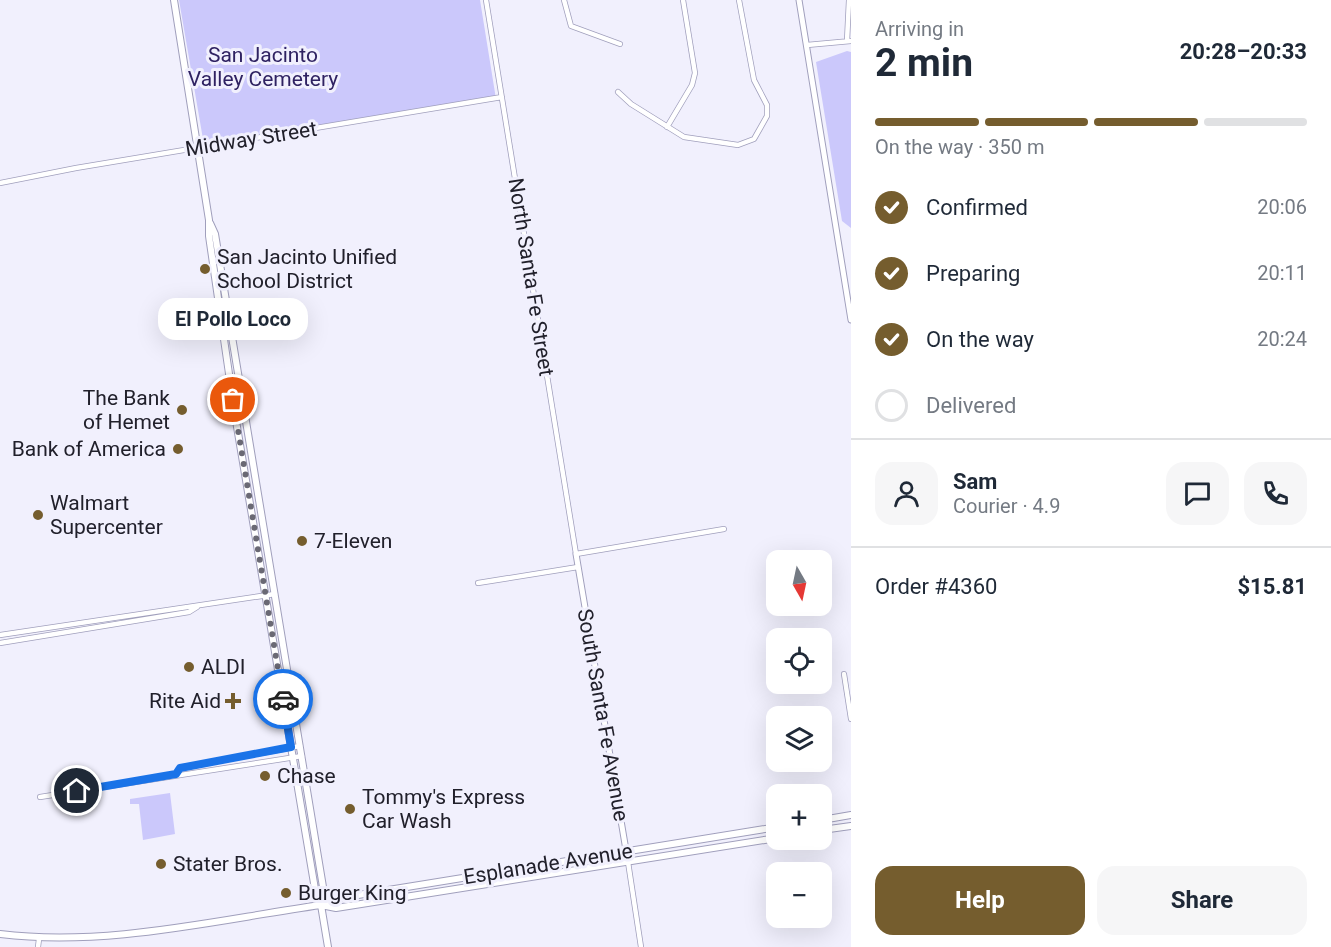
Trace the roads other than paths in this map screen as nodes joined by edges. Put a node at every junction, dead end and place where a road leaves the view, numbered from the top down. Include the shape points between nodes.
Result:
1 (174, 0) edge
2 (486, 0) edge
3 (564, 0) edge
4 (683, 0) edge
5 (739, 0) edge
6 (799, 0) edge
7 (849, 0) edge
8 (849, 41) edge
9 (620, 44) dead end
10 (807, 45) junction
11 (618, 92) dead end
12 (502, 97) junction
13 (667, 127) junction
14 (198, 148) junction
15 (0, 183) edge
16 (209, 220) junction
17 (851, 320) edge
18 (245, 477) junction
19 (262, 521) junction
20 (724, 529) dead end
21 (576, 554) junction
22 (578, 567) junction
23 (478, 583) dead end
24 (275, 594) junction
25 (265, 596) junction
26 (197, 607) junction
27 (0, 635) edge
28 (0, 642) edge
29 (844, 674) dead end
30 (299, 677) dead end
31 (290, 678) junction
32 (851, 719) edge
33 (300, 746) junction
34 (291, 747) junction
35 (302, 756) junction
36 (292, 757) junction
37 (176, 774) junction
38 (40, 797) dead end
39 (851, 815) edge
40 (832, 818) edge
41 (851, 826) edge
42 (766, 829) edge
43 (832, 829) edge
44 (730, 835) junction
45 (766, 840) edge
46 (731, 845) junction
47 (626, 852) junction
48 (628, 862) junction
49 (321, 905) junction
50 (0, 934) edge
51 (39, 939) junction
52 (38, 947) edge
53 (328, 947) edge
54 (641, 947) edge

1 - 14 main road
2 - 12 street, North Santa Fe Street
3 - 9 street via 571,26
4 - 13 street via 695,73
5 - 13 street via 753,80 767,105 767,116 754,139 746,144 684,137
6 - 10 street
7 - 8 street
8 - 10 street
10 - 17 street
11 - 13 street
12 - 14 street, Midway Street
12 - 21 street, North Santa Fe Street
14 - 15 street, Midway Street
14 - 16 main road
16 - 18 main road
16 - 19 main road via 215,234
18 - 19 main road via 251,480
18 - 25 main road
19 - 24 main road
20 - 21 street
21 - 22 street, South Santa Fe Avenue
22 - 23 street
22 - 47 street, South Santa Fe Avenue
24 - 25 street
24 - 31 main road
25 - 26 street
25 - 34 main road
26 - 27 street via 188,605
26 - 28 street via 189,612
29 - 32 street
30 - 31 street
31 - 33 main road
33 - 34 street
33 - 35 main road
34 - 36 main road
34 - 37 street via 180,768
35 - 36 street
35 - 49 main road via 324,893
36 - 37 street
36 - 49 main road
37 - 38 street
39 - 40 main road
41 - 43 main road
42 - 44 main road, Esplanade Avenue
44 - 46 main road
44 - 47 main road, Esplanade Avenue
45 - 46 main road, Esplanade Avenue
46 - 48 main road, Esplanade Avenue
47 - 48 street, South Santa Fe Avenue
47 - 49 main road, Esplanade Avenue via 334,899
48 - 49 main road, Esplanade Avenue via 340,907
48 - 54 street, South Santa Fe Avenue
49 - 51 main road, Esplanade Avenue via 130,936
49 - 53 main road
50 - 51 main road, Esplanade Avenue
51 - 52 street

